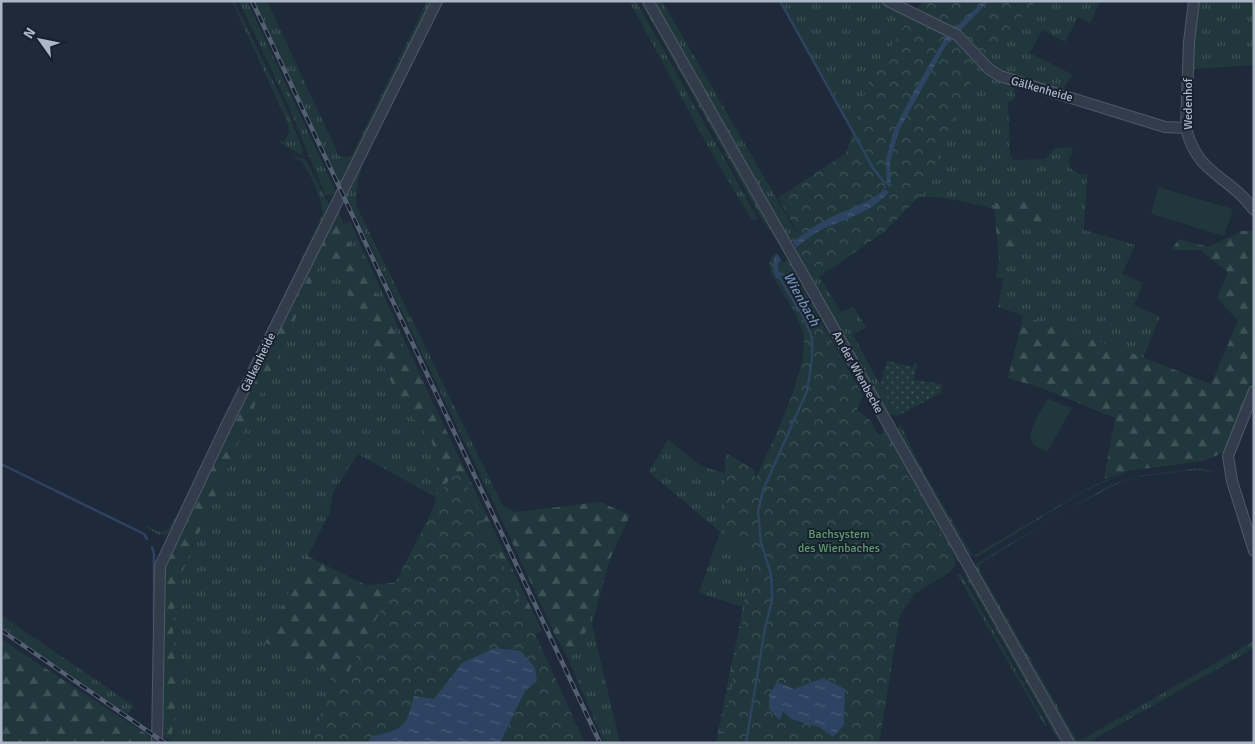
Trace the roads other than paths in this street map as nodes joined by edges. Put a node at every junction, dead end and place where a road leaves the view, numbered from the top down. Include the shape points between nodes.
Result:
1 (436, 1) edge
2 (648, 1) edge
3 (888, 1) edge
4 (1194, 1) edge
5 (1186, 128) junction
6 (1254, 210) edge
7 (1254, 391) edge
8 (1254, 551) edge
9 (157, 743) edge
10 (1069, 743) edge

1 - 9 street, Gälkenheide via 160,566
2 - 10 street, An der Wienbecke
3 - 5 street, Gälkenheide via 959,37 989,68 1007,79 1165,127
4 - 5 street, Wedenhof
5 - 6 street, Wedenhof via 1192,148 1203,165 1237,190
7 - 8 street via 1228,456 1232,481

